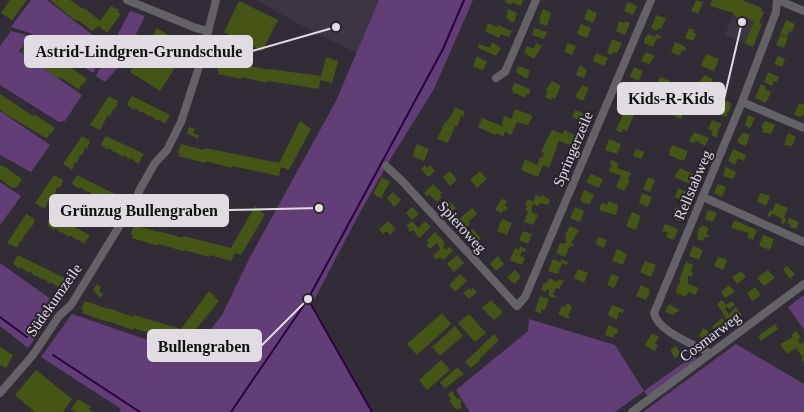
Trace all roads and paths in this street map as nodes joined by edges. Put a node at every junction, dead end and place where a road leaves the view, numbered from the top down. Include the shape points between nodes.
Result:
1 (127, 0) edge
2 (216, 0) edge
3 (536, 0) edge
4 (651, 0) edge
5 (777, 0) edge
6 (804, 10) edge
7 (208, 31) junction
8 (496, 78) dead end
9 (742, 102) junction
10 (804, 128) edge
11 (386, 166) dead end
12 (703, 197) junction
13 (804, 242) edge
14 (804, 284) edge
15 (517, 306) joint
16 (709, 353) junction
17 (0, 393) edge
18 (632, 412) edge

1 - 7 street
2 - 7 street, Südekumzeile
3 - 8 street via 505,72
4 - 15 street, Springerzeile via 529,289
5 - 6 street
5 - 9 street, Rellstabweg via 776,12
7 - 17 street, Südekumzeile via 181,122 167,150 154,163 136,199 71,305
9 - 10 street
9 - 12 street, Rellstabweg
11 - 15 street, Spieroweg
12 - 13 street
12 - 16 street, Rellstabweg via 654,313 662,327
14 - 16 street, Cosmarweg
16 - 18 street, Cosmarweg

